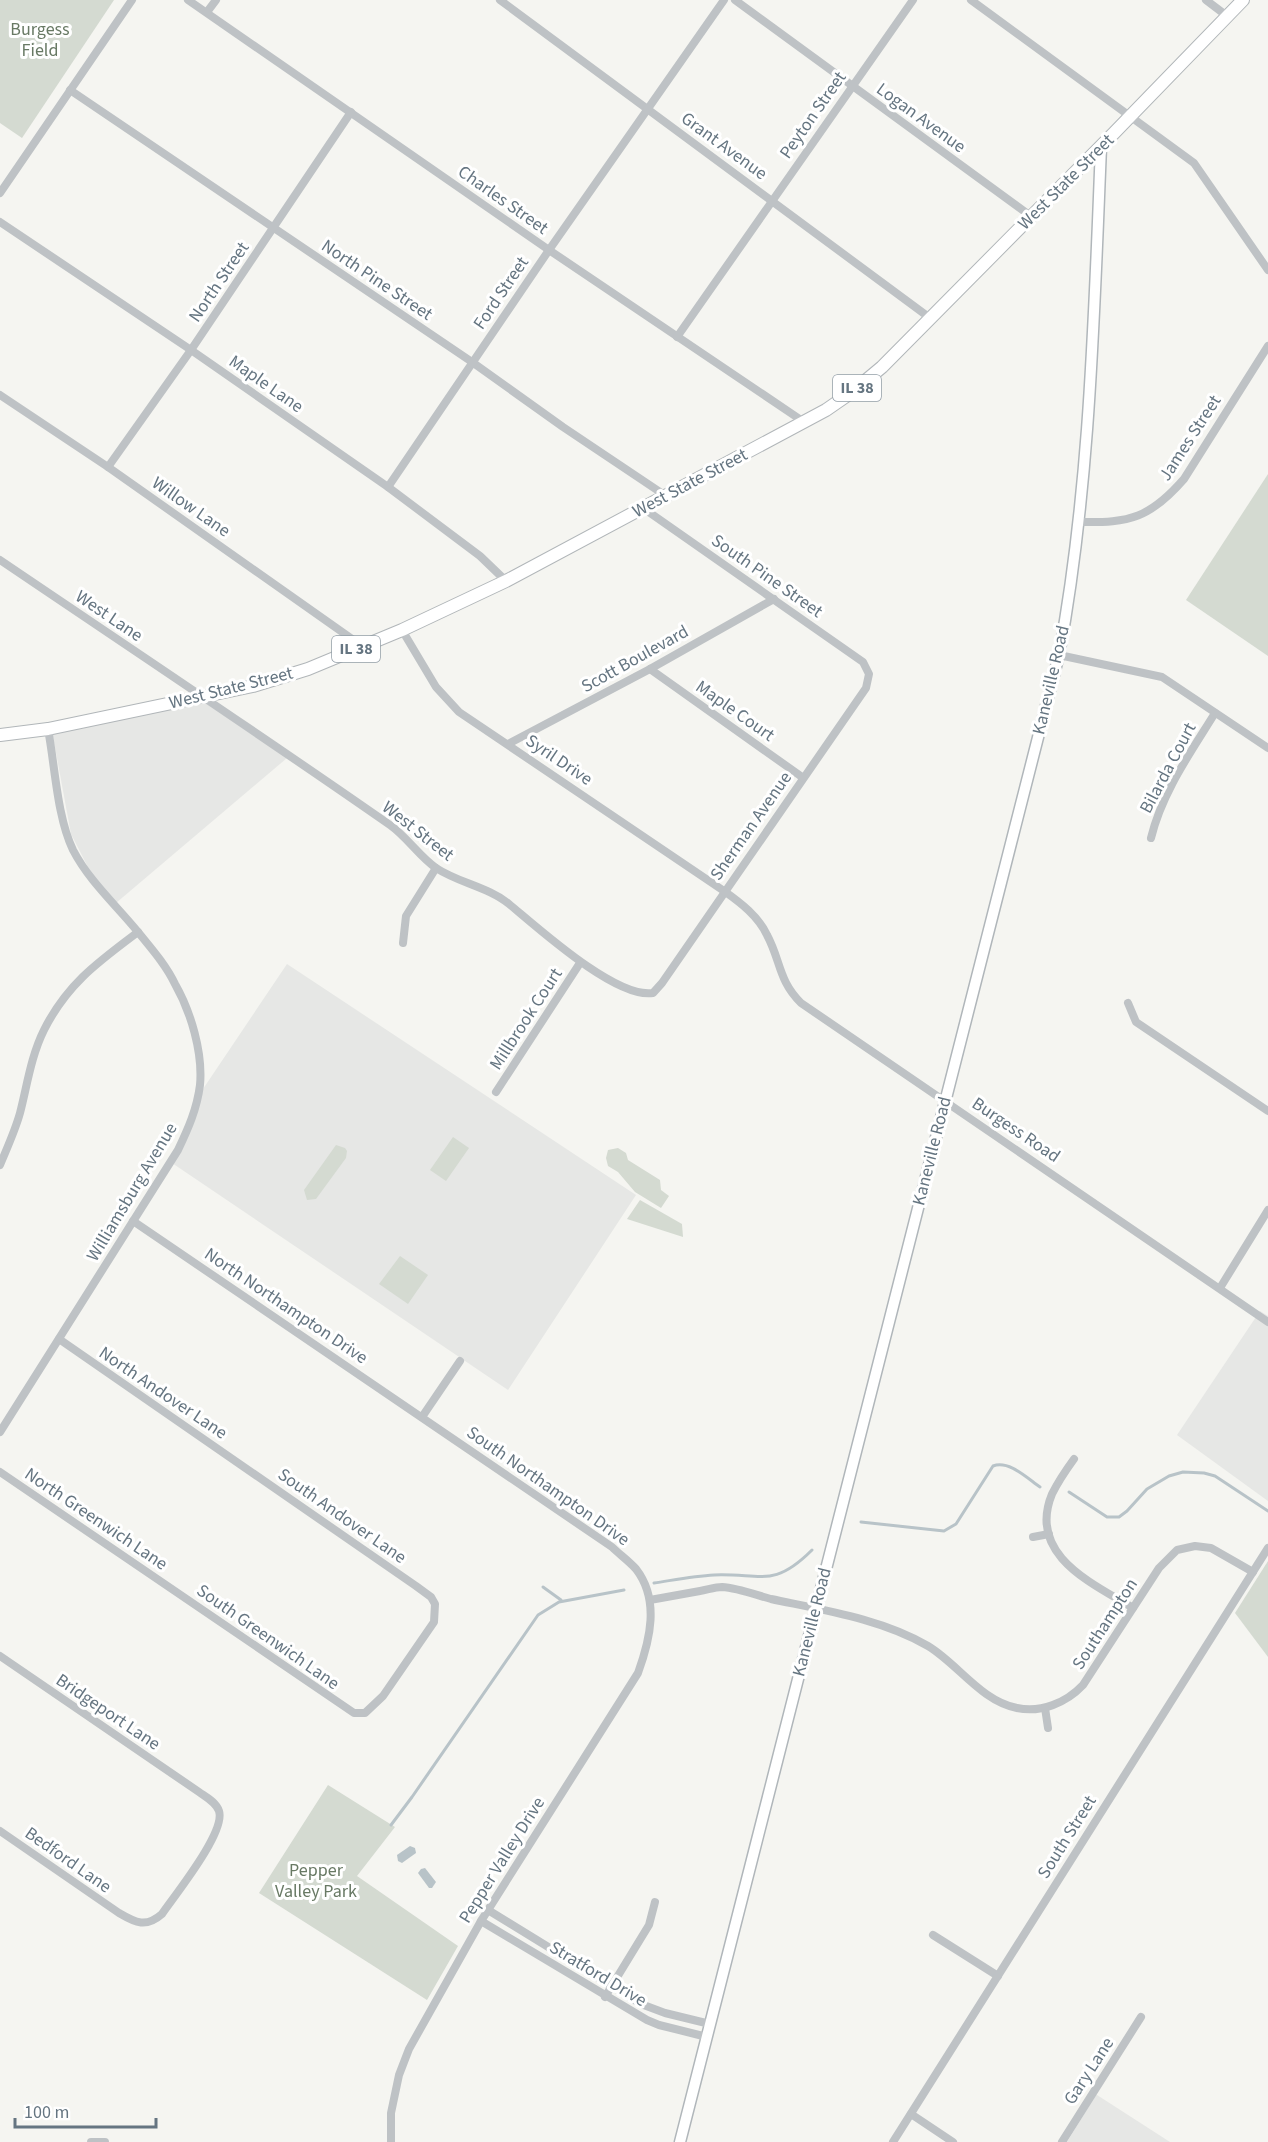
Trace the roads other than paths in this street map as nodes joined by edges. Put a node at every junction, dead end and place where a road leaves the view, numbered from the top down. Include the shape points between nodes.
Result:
1 (132, 0) edge
2 (188, 0) edge
3 (216, 0) edge
4 (500, 0) edge
5 (724, 0) edge
6 (735, 0) edge
7 (913, 0) edge
8 (971, 0) edge
9 (1206, 0) edge
10 (1243, 0) edge
11 (207, 12) junction
12 (1227, 16) junction
13 (853, 86) junction
14 (70, 90) junction
15 (648, 109) junction
16 (351, 112) junction
17 (1131, 117) junction
18 (1101, 147) junction
19 (0, 193) edge
20 (772, 200) junction
21 (1032, 217) junction
22 (0, 222) edge
23 (273, 228) junction
24 (549, 250) junction
25 (1268, 270) edge
26 (930, 318) junction
27 (677, 337) junction
28 (1268, 346) edge
29 (191, 350) junction
30 (472, 362) junction
31 (0, 395) edge
32 (804, 422) junction
33 (108, 467) junction
34 (388, 487) junction
35 (666, 495) junction
36 (643, 508) junction
37 (1080, 522) junction
38 (0, 560) edge
39 (506, 582) junction
40 (774, 599) junction
41 (402, 630) junction
42 (363, 646) junction
43 (1059, 655) junction
44 (650, 669) junction
45 (869, 674) joint
46 (201, 696) junction
47 (1215, 713) junction
48 (48, 729) junction
49 (0, 735) edge
50 (508, 744) junction
51 (1268, 748) edge
52 (802, 777) junction
53 (1151, 838) dead end
54 (436, 868) junction
55 (724, 891) junction
56 (138, 932) junction
57 (403, 943) dead end
58 (580, 963) junction
59 (653, 993) joint
60 (1128, 1003) dead end
61 (496, 1092) dead end
62 (945, 1100) junction
63 (1268, 1111) edge
64 (0, 1165) edge
65 (1268, 1210) edge
66 (133, 1221) junction
67 (1220, 1288) junction
68 (1268, 1322) edge
69 (59, 1340) junction
70 (460, 1361) dead end
71 (422, 1417) junction
72 (0, 1432) edge
73 (1074, 1459) dead end
74 (250, 1471) joint
75 (0, 1472) edge
76 (1049, 1534) junction
77 (1033, 1537) dead end
78 (1268, 1548) edge
79 (1253, 1572) junction
80 (175, 1591) joint
81 (650, 1600) junction
82 (816, 1608) junction
83 (1134, 1608) junction
84 (0, 1656) edge
85 (343, 1708) joint
86 (1045, 1708) junction
87 (1048, 1728) dead end
88 (0, 1831) edge
89 (655, 1902) dead end
90 (488, 1910) junction
91 (119, 1913) joint
92 (481, 1921) junction
93 (933, 1935) dead end
94 (998, 1976) junction
95 (612, 1985) junction
96 (605, 1997) junction
97 (1141, 2017) dead end
98 (710, 2024) junction
99 (707, 2037) junction
100 (911, 2114) junction
101 (91, 2142) edge
102 (105, 2142) edge
103 (391, 2142) edge
104 (680, 2142) edge
105 (893, 2142) edge
106 (953, 2142) edge
107 (1062, 2142) edge

1 - 14 street
2 - 11 street, Charles Street
3 - 11 street
4 - 15 street, Grant Avenue
5 - 15 street, Ford Street
6 - 13 street, Logan Avenue
7 - 13 street, Peyton Street
8 - 17 street
9 - 12 street
10 - 12 main road, West State Street / IL 38
11 - 16 street, Charles Street
12 - 17 main road, West State Street / IL 38
13 - 20 street, Peyton Street
13 - 21 street, Logan Avenue
14 - 19 street
14 - 23 street, North Pine Street
15 - 20 street, Grant Avenue
15 - 24 street, Ford Street
16 - 23 street, North Street
16 - 24 street, Charles Street
17 - 18 main road, West State Street / IL 38
17 - 25 street via 1194,164
18 - 21 main road, West State Street / IL 38
18 - 37 main road, Kaneville Road
20 - 26 street, Grant Avenue
20 - 27 street, Peyton Street
21 - 26 main road, West State Street / IL 38
22 - 29 street, Maple Lane
23 - 29 street, North Street
23 - 30 street, North Pine Street
24 - 27 street, Charles Street
24 - 30 street, Ford Street
26 - 32 main road, West State Street / IL 38 via 852,392
27 - 32 street, Charles Street
28 - 37 street, James Street via 1184,479 1168,497 1145,514 1123,521
29 - 33 street, North Street
29 - 34 street, Maple Lane
30 - 34 street, Ford Street
30 - 35 street, North Pine Street
31 - 33 street, Willow Lane
32 - 35 main road, West State Street / IL 38
33 - 42 street, Willow Lane
34 - 39 street, Maple Lane via 480,556
35 - 36 main road, West State Street / IL 38
36 - 39 main road, West State Street / IL 38
36 - 40 street, South Pine Street
37 - 43 main road, Kaneville Road
38 - 46 street, West Lane
39 - 41 main road, West State Street / IL 38
40 - 44 street, Scott Boulevard
40 - 45 street, South Pine Street via 863,662
41 - 42 main road, West State Street / IL 38
41 - 50 street, Syril Drive via 446,700
42 - 46 main road, West State Street / IL 38 via 253,686
43 - 47 street via 1162,677
43 - 62 main road, Kaneville Road
44 - 50 street, Scott Boulevard
44 - 52 street, Maple Court
45 - 52 street, Sherman Avenue via 866,687
46 - 48 main road, West State Street / IL 38
46 - 54 street, West Street via 393,827
47 - 51 street
47 - 53 street, Bilarda Court via 1176,777
48 - 49 main road, West State Street / IL 38
48 - 56 street, Williamsburg Avenue via 71,844 89,876
50 - 55 street, Syril Drive
52 - 55 street, Sherman Avenue
54 - 57 street via 406,916
54 - 58 street, West Street via 505,901
55 - 59 street, Sherman Avenue
55 - 62 street, Burgess Road via 759,922 786,985 801,1003
56 - 64 street via 92,966 63,998 43,1031 19,1116
56 - 66 street, Williamsburg Avenue via 170,975 190,1019 199,1055 200,1084 190,1126
58 - 59 street, West Street via 635,992
58 - 61 street, Millbrook Court
60 - 63 street via 1136,1022
62 - 67 street, Burgess Road
62 - 82 main road, Kaneville Road
65 - 67 street
66 - 69 street, Williamsburg Avenue
66 - 71 street, North Northampton Drive
67 - 68 street, Burgess Road
69 - 72 street, Williamsburg Avenue
69 - 74 street, North Andover Lane
70 - 71 street
71 - 81 street, South Northampton Drive via 612,1547 636,1570
73 - 76 street via 1052,1495 1047,1519
74 - 85 street, South Andover Lane via 416,1586 435,1604 434,1622 383,1696 365,1713
75 - 80 street, North Greenwich Lane
76 - 77 street
76 - 83 street via 1054,1549 1069,1567
78 - 79 street, South Street
79 - 83 street, Southampton via 1211,1548 1182,1548 1164,1561
79 - 94 street, South Street
80 - 85 street, South Greenwich Lane
81 - 82 street via 723,1587
81 - 90 street, Pepper Valley Drive via 648,1644 638,1673
82 - 86 street via 913,1638 944,1657 1000,1702 1031,1710
82 - 98 main road, Kaneville Road
83 - 86 street, Southampton via 1083,1685
84 - 91 street, Bridgeport Lane via 199,1792 220,1814 215,1836 162,1914 143,1924
86 - 87 street
88 - 91 street, Bedford Lane
89 - 95 street via 649,1926
90 - 92 street, Pepper Valley Drive
90 - 95 street, Stratford Drive
92 - 96 street, Stratford Drive
92 - 103 street, Pepper Valley Drive via 405,2058 391,2113
93 - 94 street
94 - 100 street, South Street
95 - 96 street
95 - 98 street, Stratford Drive via 654,2009
96 - 99 street, Stratford Drive via 659,2025
97 - 107 street, Gary Lane
98 - 99 main road, Kaneville Road
99 - 104 main road, Kaneville Road
100 - 105 street, South Street
100 - 106 street
101 - 102 street

